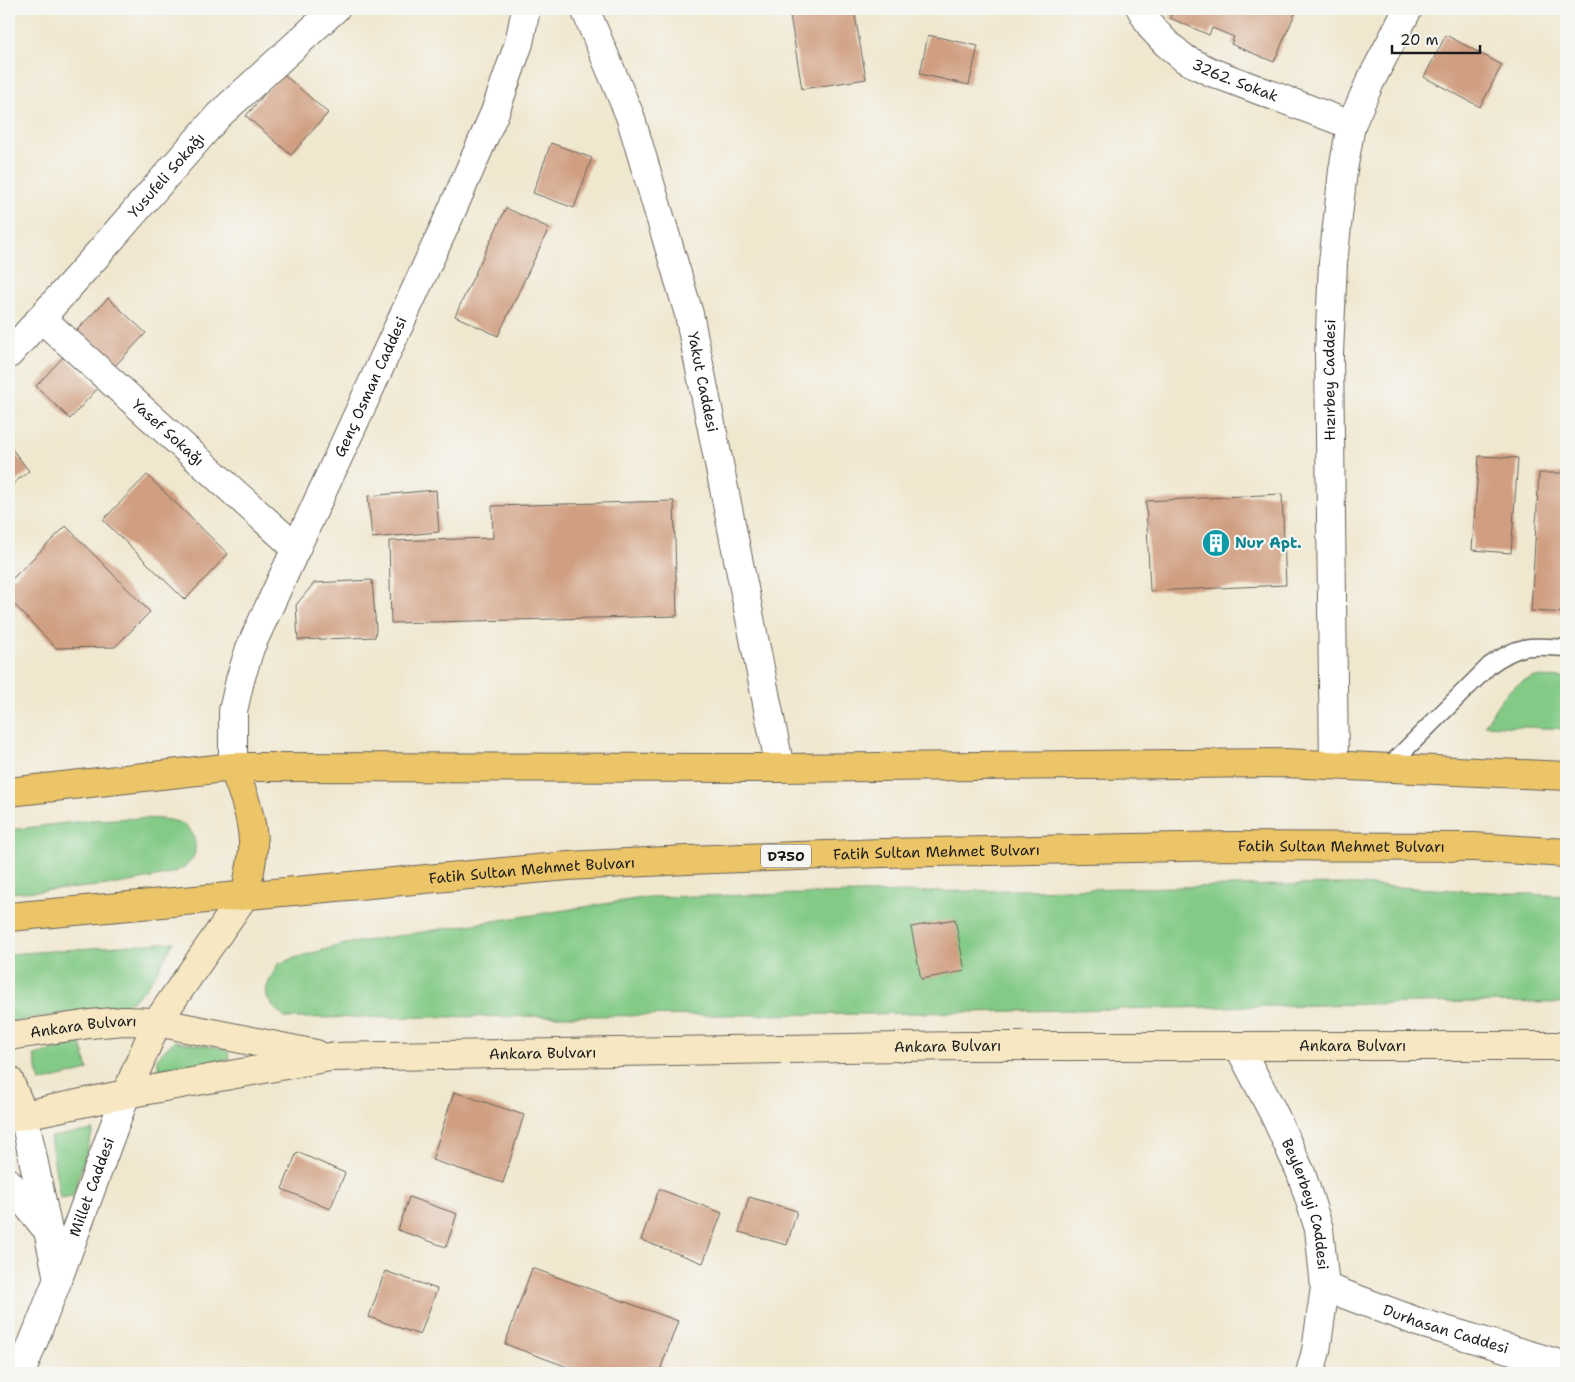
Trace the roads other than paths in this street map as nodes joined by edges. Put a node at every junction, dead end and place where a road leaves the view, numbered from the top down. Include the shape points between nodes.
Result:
1 (335, 9) edge
2 (526, 9) edge
3 (586, 9) edge
4 (1141, 9) edge
5 (1408, 9) edge
6 (1351, 125) junction
7 (41, 318) junction
8 (9, 354) edge
9 (296, 548) junction
10 (1566, 648) edge
11 (1334, 765) junction
12 (233, 767) junction
13 (780, 768) junction
14 (1388, 768) junction
15 (1566, 776) edge
16 (9, 792) edge
17 (1566, 853) edge
18 (245, 895) junction
19 (9, 917) edge
20 (157, 1022) junction
21 (9, 1036) edge
22 (1566, 1046) edge
23 (1239, 1047) junction
24 (330, 1056) junction
25 (9, 1080) edge
26 (126, 1094) junction
27 (16, 1116) edge
28 (9, 1183) edge
29 (47, 1230) junction
30 (58, 1279) junction
31 (1325, 1287) junction
32 (1566, 1366) edge
33 (21, 1373) edge
34 (1310, 1373) edge

1 - 7 street, Yusufeli Sokağı via 219,115
2 - 9 street, Genç Osman Caddesi via 519,43 495,112
3 - 13 street, Yakut Caddesi via 630,116 689,314
4 - 6 street, 3262. Sokak via 1152,28 1185,59
5 - 6 street, Hızırbey Caddesi
6 - 11 street, Hızırbey Caddesi via 1334,254 1329,353
7 - 8 street, Yusufeli Sokağı
7 - 9 street, Yasef Sokağı
9 - 12 street, Genç Osman Caddesi via 250,648 240,680 233,712
10 - 14 lane via 1528,646 1506,654 1490,665
11 - 13 highway
11 - 14 highway
12 - 13 highway
12 - 16 highway
12 - 18 highway via 252,829 253,849
14 - 15 highway
17 - 18 highway, Fatih Sultan Mehmet Bulvarı / D750 via 1474,848 1231,846 883,853 568,866
18 - 19 highway, Fatih Sultan Mehmet Bulvarı / D750
18 - 20 main road, Ankara Bulvarı
20 - 21 main road, Ankara Bulvarı via 90,1024
20 - 24 main road, Ankara Bulvarı
20 - 26 main road, Ankara Bulvarı
22 - 23 main road, Ankara Bulvarı
23 - 24 main road, Ankara Bulvarı via 961,1046
23 - 31 street, Beylerbeyi Caddesi via 1302,1173 1319,1229
24 - 26 main road, Ankara Bulvarı
25 - 27 main road
26 - 27 main road, Ankara Bulvarı
26 - 30 street, Millet Caddesi
27 - 29 street, Millet Caddesi
28 - 29 street, Millet Caddesi
29 - 30 street, Millet Caddesi
30 - 33 street, Millet Caddesi
31 - 32 street, Durhasan Caddesi via 1418,1322
31 - 34 street, Beylerbeyi Caddesi

